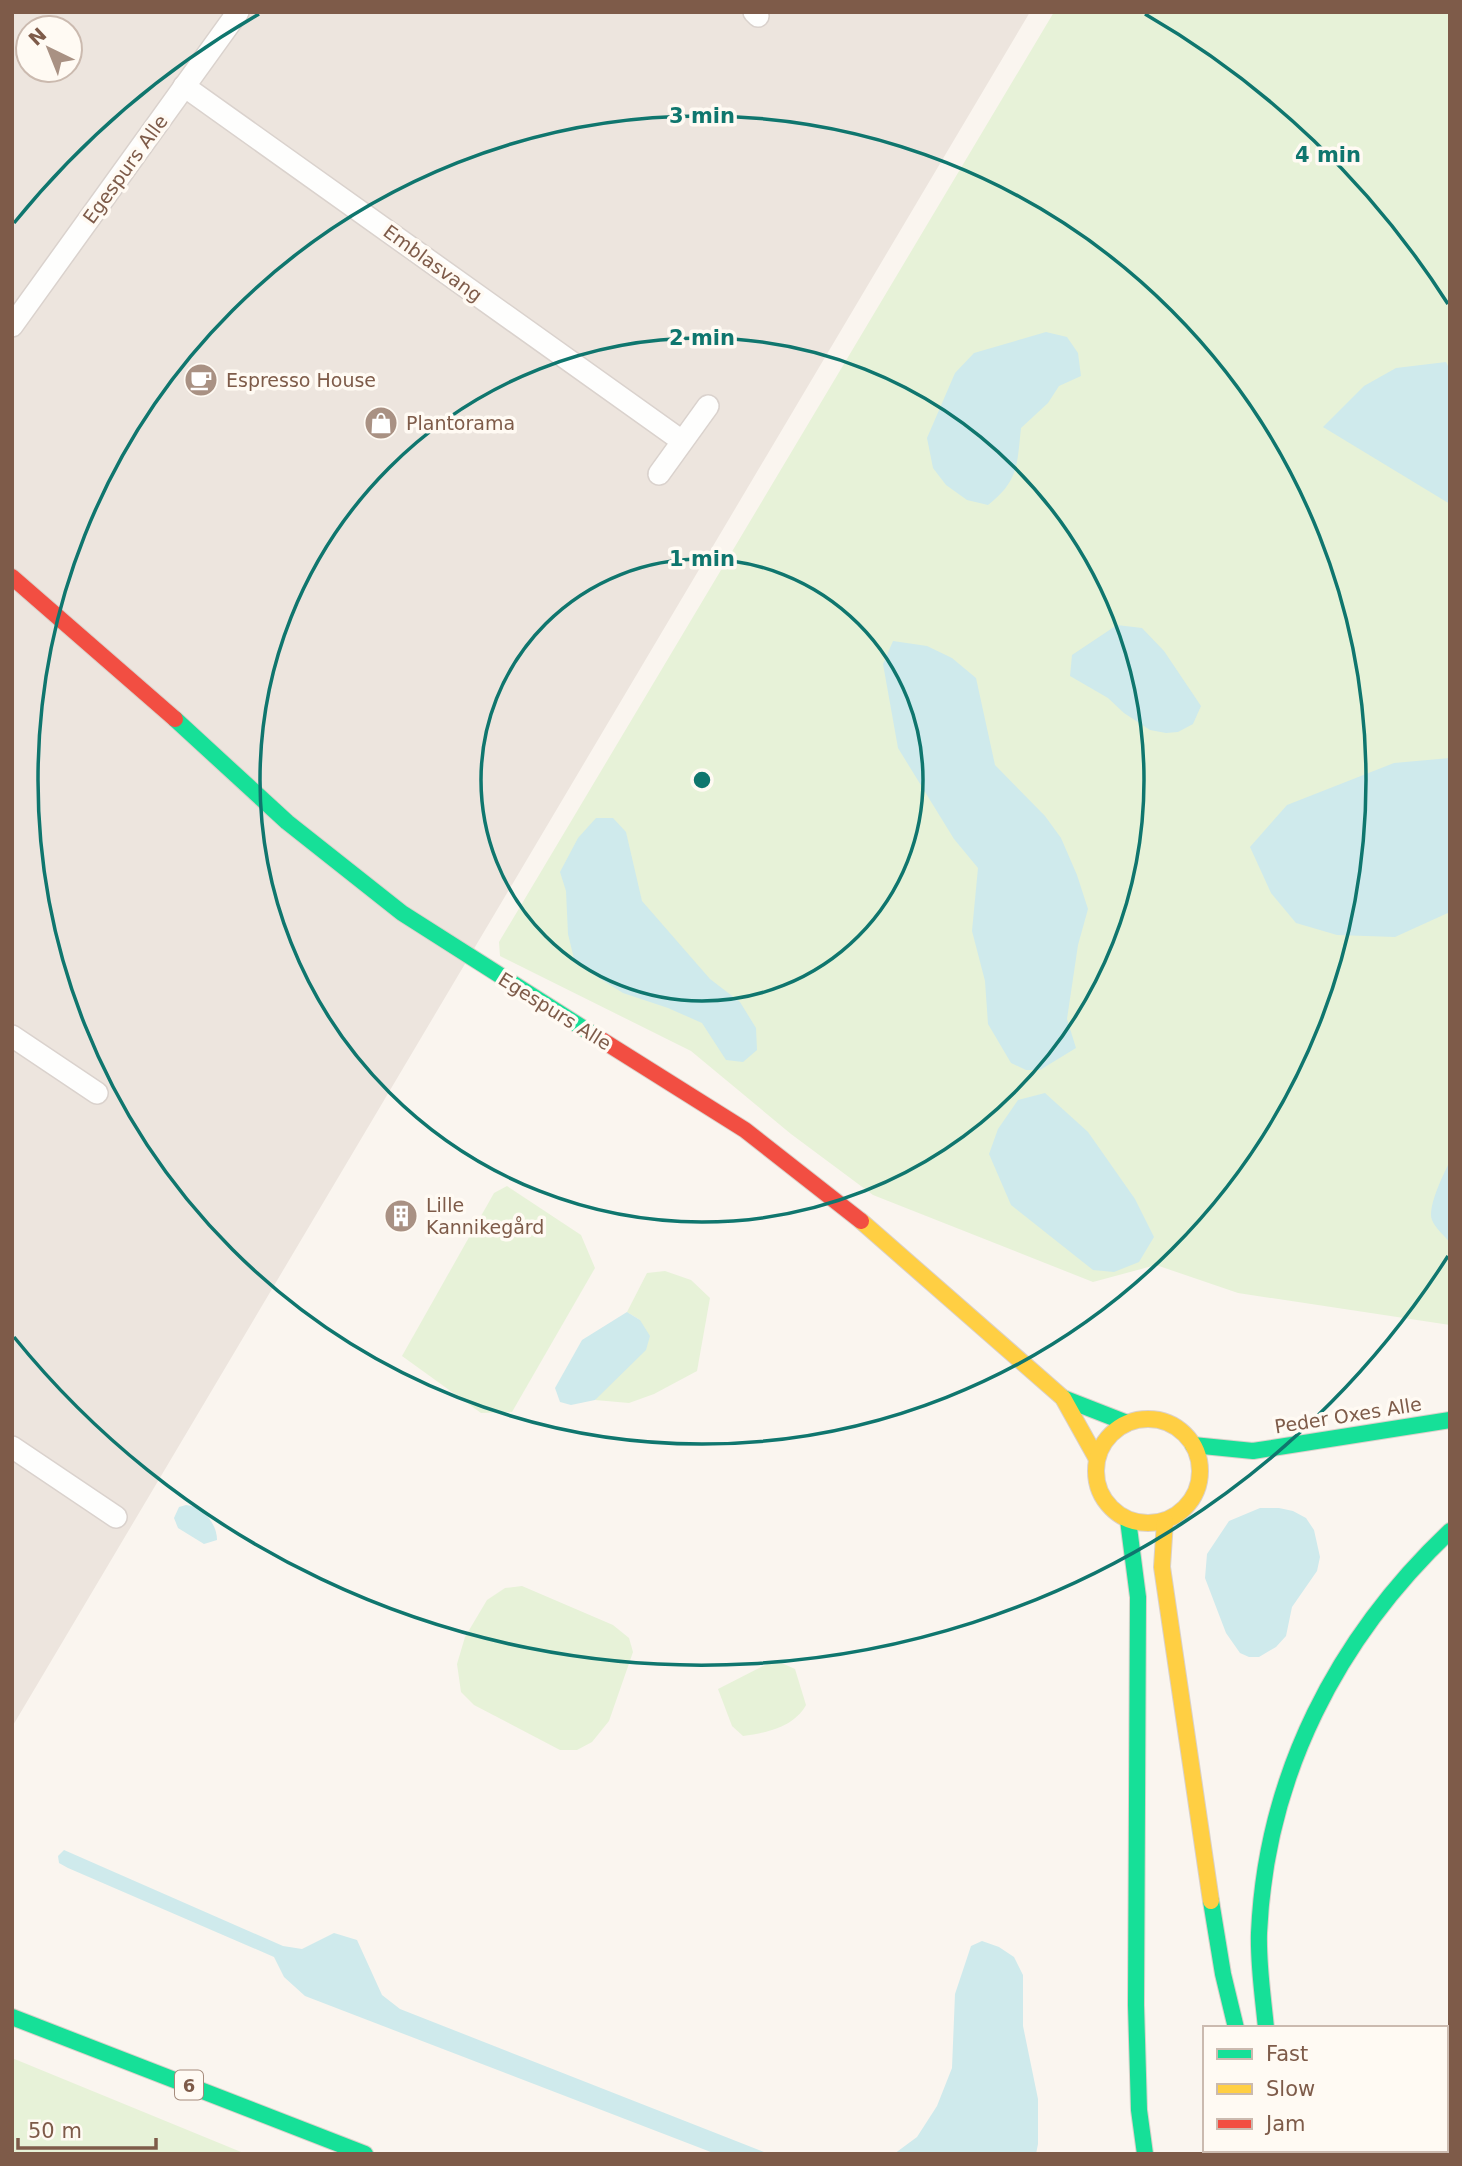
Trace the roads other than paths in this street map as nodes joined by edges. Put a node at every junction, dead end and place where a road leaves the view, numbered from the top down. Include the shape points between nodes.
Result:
1 (237, 12) edge
2 (184, 86) junction
3 (12, 326) edge
4 (708, 405) dead end
5 (682, 441) junction
6 (659, 474) dead end
7 (12, 577) edge
8 (12, 587) edge
9 (55, 614) junction
10 (12, 1036) edge
11 (97, 1093) dead end
12 (1063, 1398) junction
13 (1450, 1420) edge
14 (1127, 1423) junction
15 (1193, 1445) junction
16 (12, 1447) edge
17 (1253, 1451) junction
18 (1097, 1459) junction
19 (1200, 1475) junction
20 (116, 1517) dead end
21 (1128, 1520) junction
22 (1165, 1521) junction
23 (1450, 1531) edge
24 (12, 2017) edge
25 (1236, 2026) edge
26 (1266, 2026) edge
27 (365, 2154) edge
28 (1145, 2154) edge

1 - 2 street, Egespurs Alle
2 - 3 street, Egespurs Alle
2 - 5 street, Emblasvang
4 - 5 street
5 - 6 street
7 - 9 main road, Egespurs Alle
8 - 9 main road, Egespurs Alle
9 - 12 main road, Egespurs Alle via 352,876 443,940 745,1130 903,1256
10 - 11 street
12 - 14 main road, Egespurs Alle
12 - 18 main road, Egespurs Alle
13 - 17 main road, Peder Oxes Alle
14 - 15 main road via 1165,1421
14 - 18 main road via 1113,1432
15 - 17 main road, Peder Oxes Alle
15 - 19 main road
16 - 20 street
17 - 19 main road, Peder Oxes Alle
18 - 21 main road via 1095,1477 1101,1495 1112,1510
19 - 22 main road via 1189,1503
21 - 22 main road via 1146,1524
21 - 28 main road via 1138,1597 1136,2005
22 - 25 main road via 1162,1567 1184,1728
23 - 26 main road via 1416,1563 1365,1625 1339,1667 1289,1770 1263,1885 1259,1945
24 - 27 main road, 6

